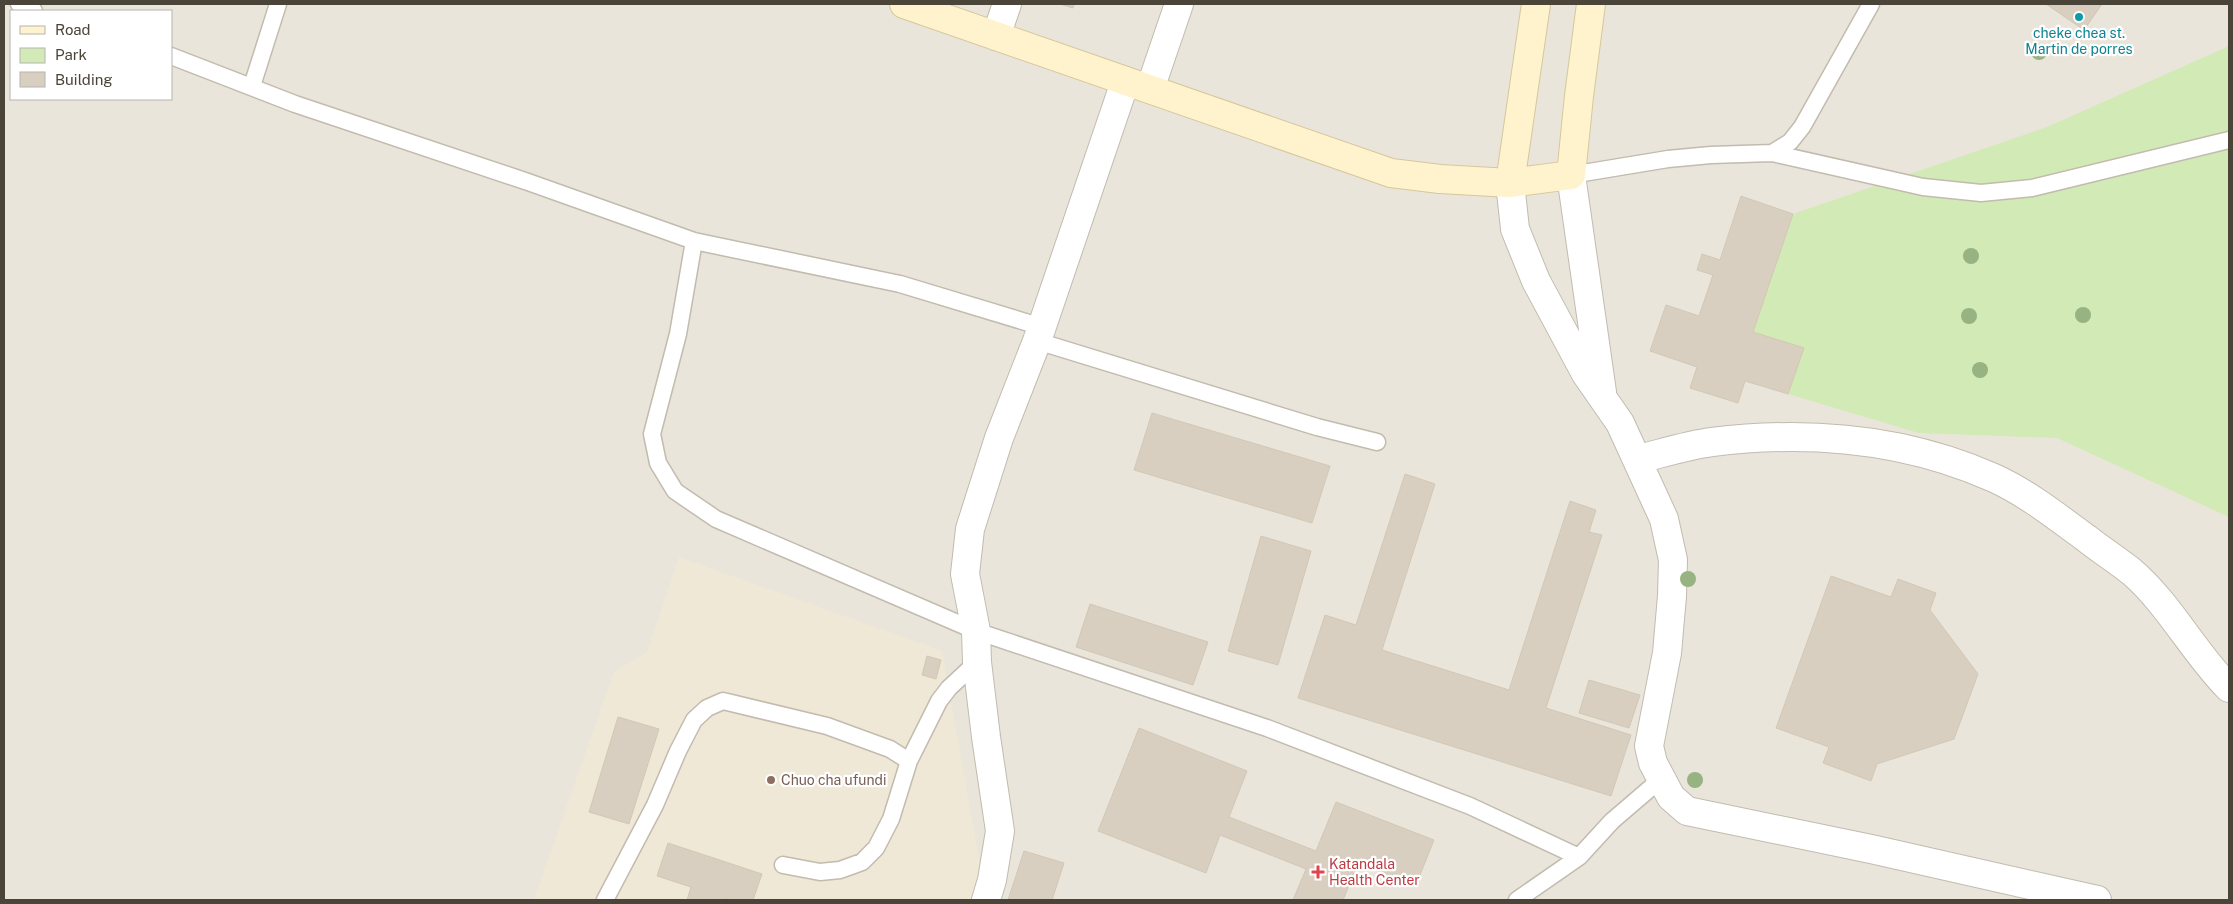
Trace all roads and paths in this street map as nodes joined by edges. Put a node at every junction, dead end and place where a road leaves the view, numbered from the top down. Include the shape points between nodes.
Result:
1 (20, 4) edge
2 (278, 4) edge
3 (904, 4) edge
4 (1007, 4) edge
5 (1179, 4) edge
6 (1536, 4) edge
7 (1591, 4) edge
8 (1871, 4) edge
9 (32, 10) edge
10 (996, 36) junction
11 (172, 56) edge
12 (1138, 85) junction
13 (252, 86) junction
14 (2229, 140) edge
15 (1772, 153) junction
16 (1572, 175) junction
17 (1510, 183) junction
18 (694, 241) junction
19 (1040, 334) junction
20 (1603, 399) junction
21 (1377, 442) dead end
22 (1638, 459) junction
23 (976, 631) junction
24 (977, 662) junction
25 (2229, 688) edge
26 (909, 761) junction
27 (1661, 779) junction
28 (1578, 857) junction
29 (783, 864) dead end
30 (605, 900) edge
31 (986, 900) edge
32 (1517, 900) edge
33 (2097, 900) edge

1 - 9 lane
2 - 13 lane
3 - 10 street
4 - 10 street
5 - 12 street
6 - 17 street
7 - 16 street
8 - 15 lane via 1802,127 1790,142
10 - 12 street
11 - 13 lane
12 - 17 street via 1391,173
12 - 19 street
13 - 18 lane via 295,104
14 - 15 lane via 2032,188 1981,193 1923,187
15 - 16 lane via 1668,159
16 - 17 street
16 - 20 street
17 - 20 street via 1515,229 1536,281
18 - 19 lane via 900,284
18 - 23 lane via 678,334 652,434 658,464 675,491 716,519
19 - 21 lane via 1316,427
19 - 23 street via 999,438 970,529 965,574
20 - 22 street via 1620,423
22 - 25 street via 1710,442 1778,436 1833,437 1889,444 1935,456 1995,479 2045,508 2132,573 2184,630
22 - 27 street via 1664,519 1673,560 1667,653 1649,746
23 - 24 street
23 - 28 lane via 1267,728 1470,806
24 - 26 lane via 939,701
24 - 31 street via 1000,831
26 - 29 lane via 892,818 876,848 862,862 840,870 820,872
26 - 30 lane via 890,749 827,726 723,701 707,708 694,720 655,805
27 - 28 lane via 1612,821
27 - 33 street via 1671,797 1687,811
28 - 32 lane

